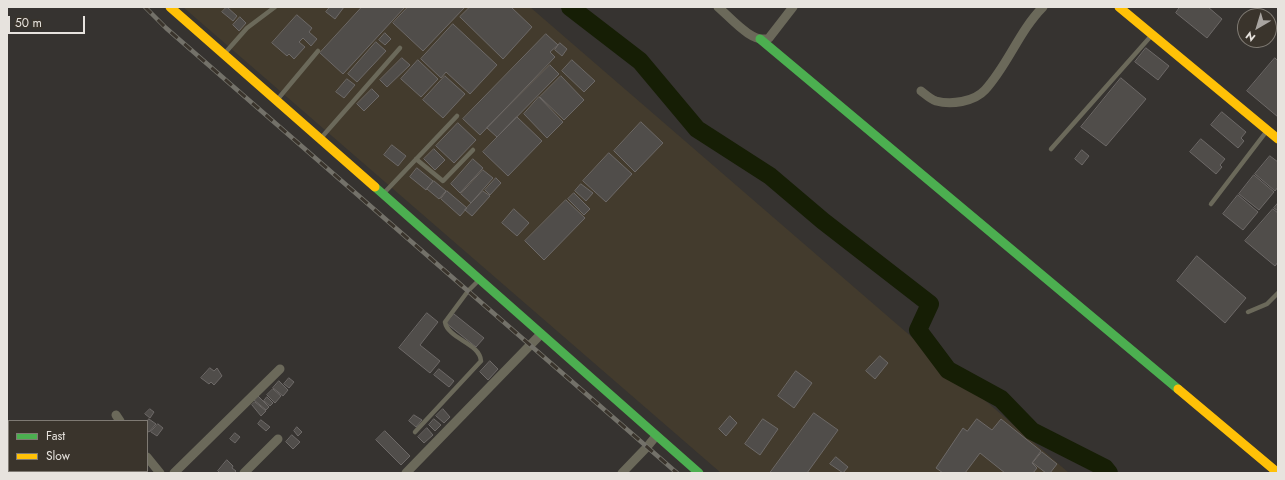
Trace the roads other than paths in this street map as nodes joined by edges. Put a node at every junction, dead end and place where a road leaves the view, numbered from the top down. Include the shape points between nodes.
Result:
1 (275, 7) edge
2 (718, 7) edge
3 (794, 7) edge
4 (1043, 7) edge
5 (1119, 7) edge
6 (172, 8) edge
7 (1152, 35) junction
8 (760, 39) junction
9 (400, 48) dead end
10 (318, 51) dead end
11 (224, 55) junction
12 (921, 91) dead end
13 (276, 101) junction
14 (457, 116) dead end
15 (1267, 130) junction
16 (320, 139) junction
17 (1278, 139) edge
18 (1051, 149) dead end
19 (473, 150) dead end
20 (416, 159) junction
21 (383, 194) junction
22 (1212, 204) dead end
23 (479, 280) junction
24 (1278, 293) edge
25 (1248, 312) dead end
26 (541, 334) junction
27 (280, 369) dead end
28 (415, 432) dead end
29 (656, 436) junction
30 (278, 439) dead end
31 (148, 458) edge
32 (160, 473) edge
33 (174, 473) edge
34 (244, 473) edge
35 (406, 473) edge
36 (622, 473) edge
37 (700, 473) edge
38 (1278, 473) edge

1 - 11 lane via 247,28
2 - 8 street via 747,33
3 - 8 street via 769,38
4 - 12 street via 1031,20 985,91 978,96 960,102 936,101
5 - 7 street
6 - 11 street
7 - 15 street
7 - 18 lane
8 - 38 street
9 - 16 lane
10 - 13 lane
11 - 13 street
13 - 16 street
14 - 20 lane
15 - 17 street
15 - 22 lane
16 - 21 street
19 - 20 lane via 443,181
20 - 21 lane
21 - 23 street
23 - 26 street
23 - 28 lane via 445,322 450,330 479,354 481,361
24 - 25 lane via 1267,304
26 - 29 street
26 - 35 street
27 - 33 street
29 - 36 street
29 - 37 street
30 - 34 street
31 - 32 street

